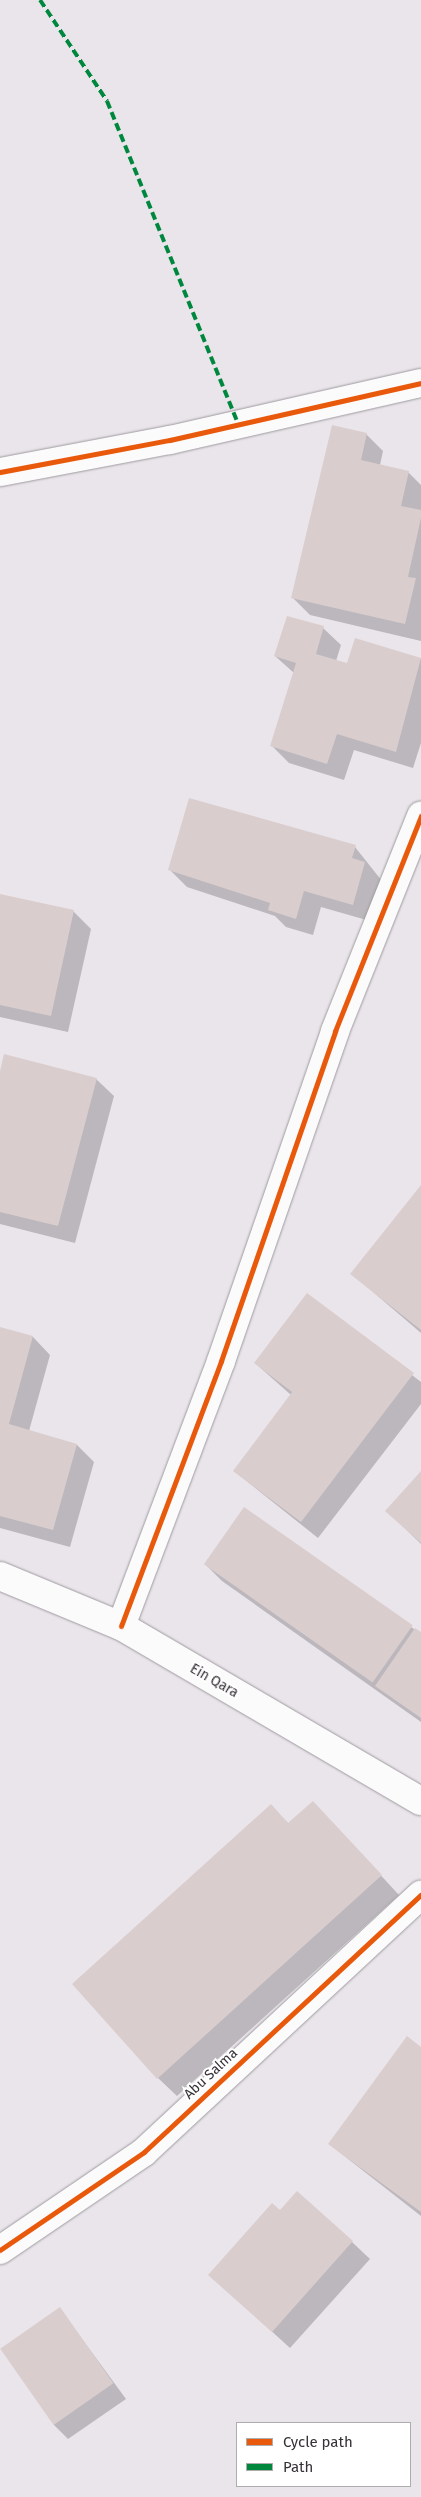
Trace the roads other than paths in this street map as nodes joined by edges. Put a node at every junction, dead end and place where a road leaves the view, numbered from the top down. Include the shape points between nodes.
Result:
1 (421, 382) edge
2 (0, 472) edge
3 (421, 816) edge
4 (0, 1576) edge
5 (121, 1626) junction
6 (421, 1801) edge
7 (421, 1895) edge
8 (0, 2250) edge

1 - 2 street via 170,440
3 - 5 street via 334,1032 228,1343
4 - 5 street, Ein Qara
5 - 6 street, Ein Qara
7 - 8 street, Abu Salma via 144,2152

